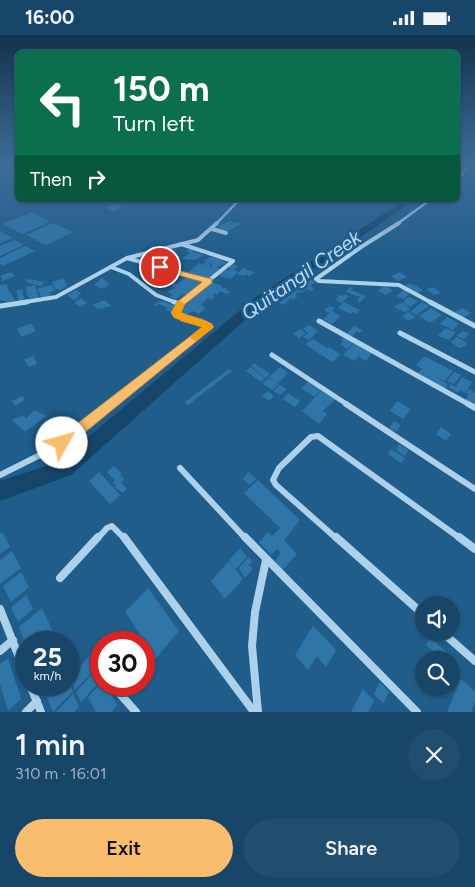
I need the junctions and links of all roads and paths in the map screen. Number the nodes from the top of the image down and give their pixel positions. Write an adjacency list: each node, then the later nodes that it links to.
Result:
1 (237, 202): 3 (street)
2 (428, 202): 12 (street)
3 (212, 229): 4 (street); 5 (street)
4 (226, 233)
5 (180, 244): 6 (street); 8 (street)
6 (127, 258): 7 (street); 8 (street)
7 (111, 267): 9 (street); 10 (street)
8 (208, 281): 9 (street)
9 (180, 304): 18 (street)
10 (0, 306)
11 (319, 321): 16 (street)
12 (475, 326)
13 (400, 333): 15 (street)
14 (272, 355): 19 (street)
15 (475, 372)
16 (475, 408)
17 (180, 468): 21 (street)
18 (0, 475)
19 (475, 489)
20 (475, 549): 23 (street)
21 (266, 560): 36 (street); 37 (street)
22 (60, 578): 36 (street)
23 (415, 607)
24 (0, 609): 25 (street)
25 (13, 640): 27 (street); 28 (street)
26 (452, 641): 29 (street)
27 (15, 645)
28 (0, 651)
29 (475, 661)
30 (35, 696): 32 (street)
31 (122, 696): 35 (street)
32 (37, 701): 33 (street); 34 (street)
33 (26, 712)
34 (42, 712)
35 (136, 712)
36 (256, 712)
37 (418, 712)

